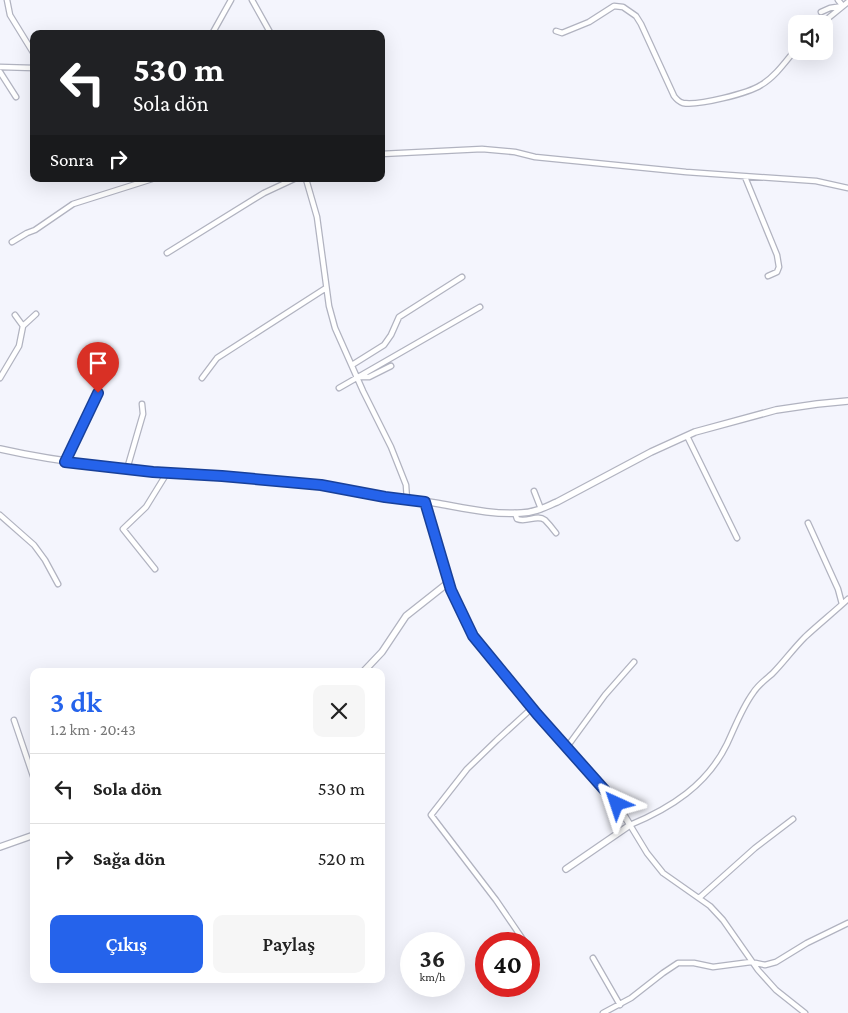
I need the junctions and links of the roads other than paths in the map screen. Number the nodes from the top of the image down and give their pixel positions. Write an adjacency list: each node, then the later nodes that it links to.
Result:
1 (7, 0): 12 (street)
2 (232, 0): 9 (street)
3 (252, 0): 10 (street)
4 (838, 0): 6 (street)
5 (848, 2): 6 (street)
6 (843, 6): 7 (street); 8 (street)
7 (821, 12)
8 (832, 15)
9 (214, 30)
10 (269, 30)
11 (556, 31): 13 (street)
12 (30, 48)
13 (788, 58)
14 (0, 67): 15 (street)
15 (30, 68)
16 (0, 72): 17 (street)
17 (16, 97)
18 (385, 154): 19 (street)
19 (745, 177): 23 (street); 26 (street)
20 (143, 182): 24 (street)
21 (288, 182): 25 (street)
22 (307, 182): 28 (street)
23 (848, 188)
24 (12, 242)
25 (167, 253)
26 (768, 276)
27 (462, 277): 33 (street)
28 (326, 288): 33 (street); 36 (street)
29 (480, 307): 37 (street)
30 (36, 314): 32 (street)
31 (15, 315): 32 (street)
32 (23, 326): 35 (street)
33 (352, 365): 37 (street)
34 (391, 366): 37 (street)
35 (0, 378)
36 (202, 378)
37 (358, 378): 38 (street); 48 (street)
38 (339, 388)
39 (98, 393): 44 (street)
40 (848, 401): 42 (street)
41 (142, 404): 45 (street)
42 (687, 436): 50 (street); 55 (street)
43 (0, 449): 44 (street)
44 (65, 462): 45 (street)
45 (127, 469): 46 (street)
46 (167, 473): 48 (street); 56 (street)
47 (534, 491): 50 (street)
48 (408, 500): 49 (street)
49 (425, 502): 51 (street); 57 (street)
50 (541, 509): 51 (street)
51 (515, 513): 54 (street)
52 (0, 515): 58 (street)
53 (808, 523): 60 (street)
54 (556, 533)
55 (737, 538)
56 (154, 569)
57 (449, 582): 62 (street); 63 (street)
58 (58, 584)
59 (848, 600): 60 (street)
60 (842, 604): 68 (street)
61 (634, 662): 65 (street)
62 (367, 668)
63 (532, 708): 65 (street); 74 (street)
64 (14, 720): 66 (street)
65 (567, 748): 68 (street)
66 (30, 767)
67 (793, 819): 72 (street)
68 (630, 825): 71 (street); 72 (street)
69 (30, 836): 70 (street)
70 (0, 847)
71 (566, 869)
72 (699, 898): 76 (street)
73 (848, 923): 76 (street)
74 (518, 932)
75 (593, 958): 77 (street)
76 (751, 962): 77 (street); 79 (street)
77 (620, 1005): 78 (street)
78 (603, 1013)
79 (805, 1013)

